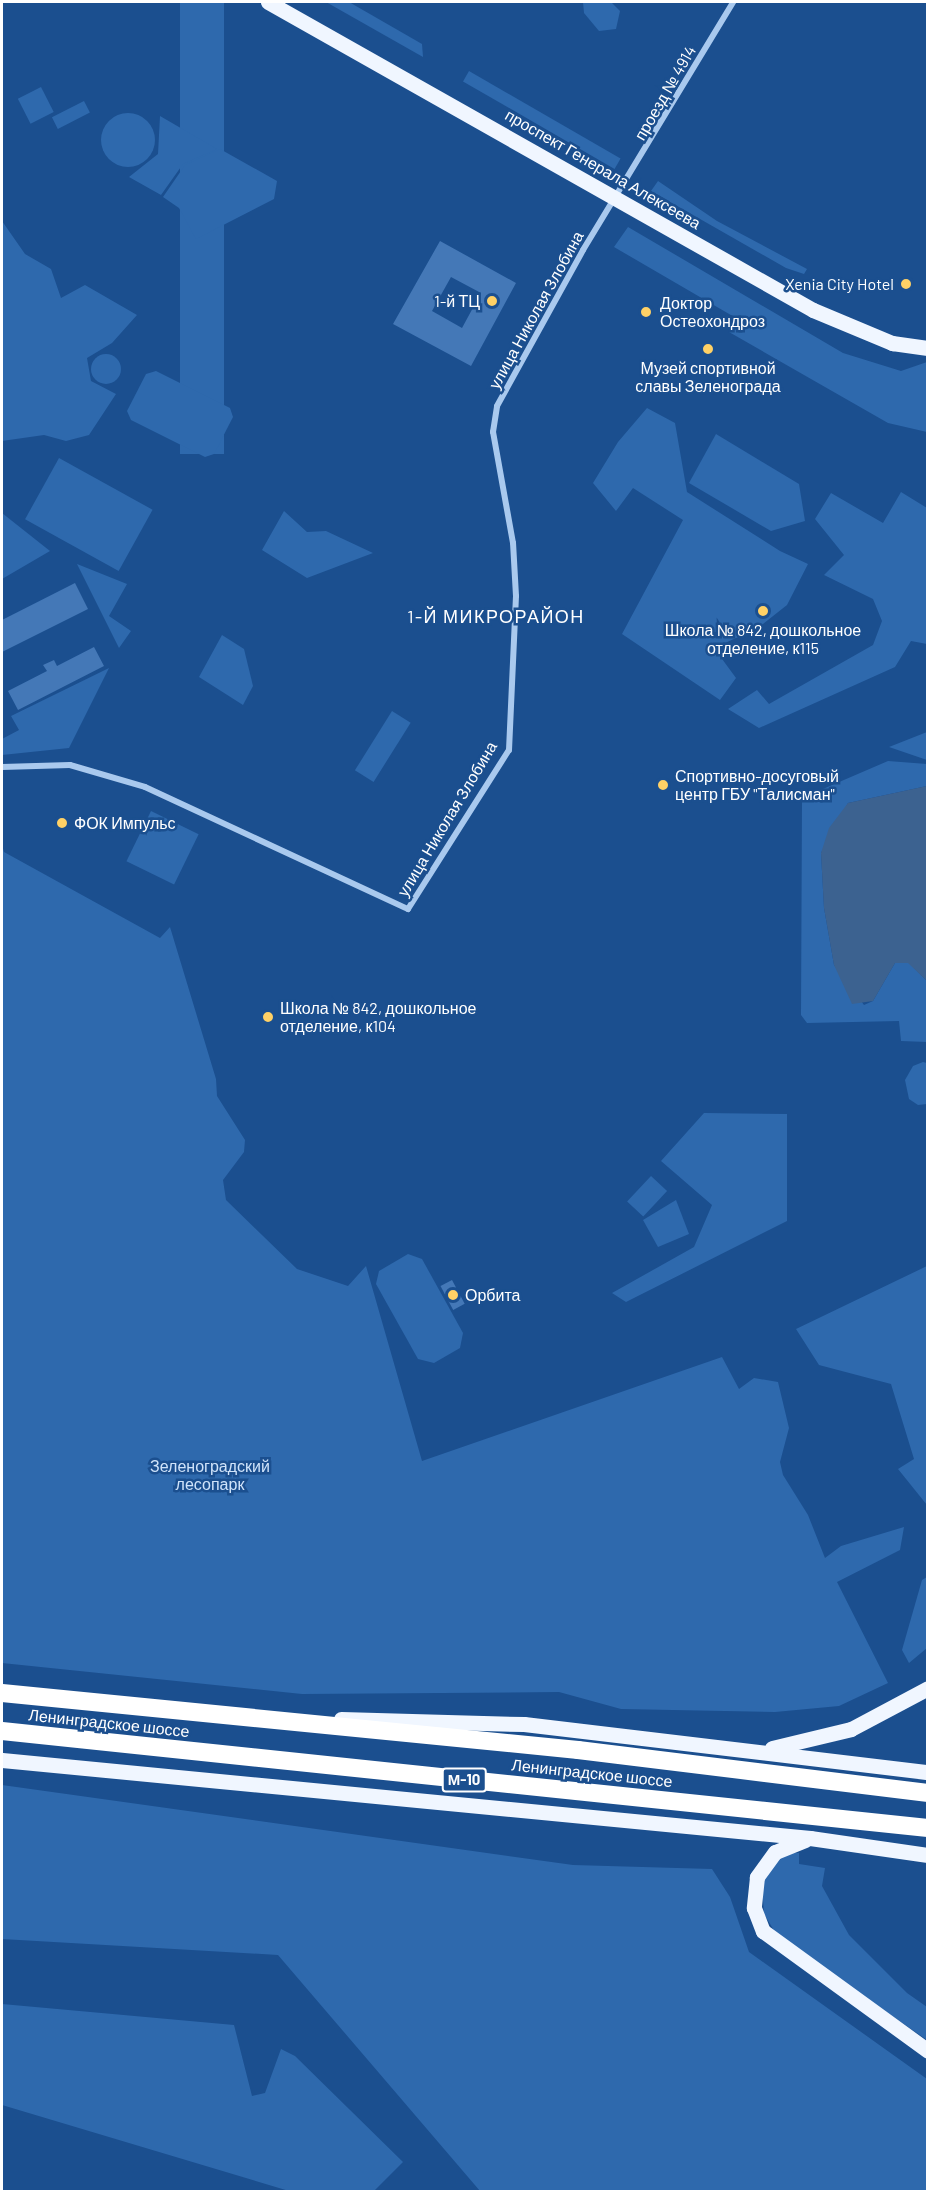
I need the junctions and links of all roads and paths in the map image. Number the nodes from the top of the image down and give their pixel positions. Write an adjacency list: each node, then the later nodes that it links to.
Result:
1 (268, 2): 3 (main road, проспект Генерала Алексеева)
2 (733, 2): 3 (street, проезд № 4914)
3 (618, 198): 4 (main road, проспект Генерала Алексеева); 5 (street, улица Николая Злобина)
4 (927, 348)
5 (2, 767)
6 (927, 1688): 10 (main road)
7 (2, 1693): 8 (highway, Ленинградское шоссе)
8 (263, 1718): 10 (main road, Ленинградское шоссе); 13 (highway, Ленинградское шоссе)
9 (2, 1731): 14 (highway, Ленинградское шоссе / М-10)
10 (751, 1750): 12 (main road, Ленинградское шоссе)
11 (2, 1760): 15 (main road)
12 (927, 1772)
13 (927, 1793)
14 (927, 1828)
15 (810, 1838): 16 (main road); 17 (main road)
16 (927, 1855)
17 (927, 2052)

